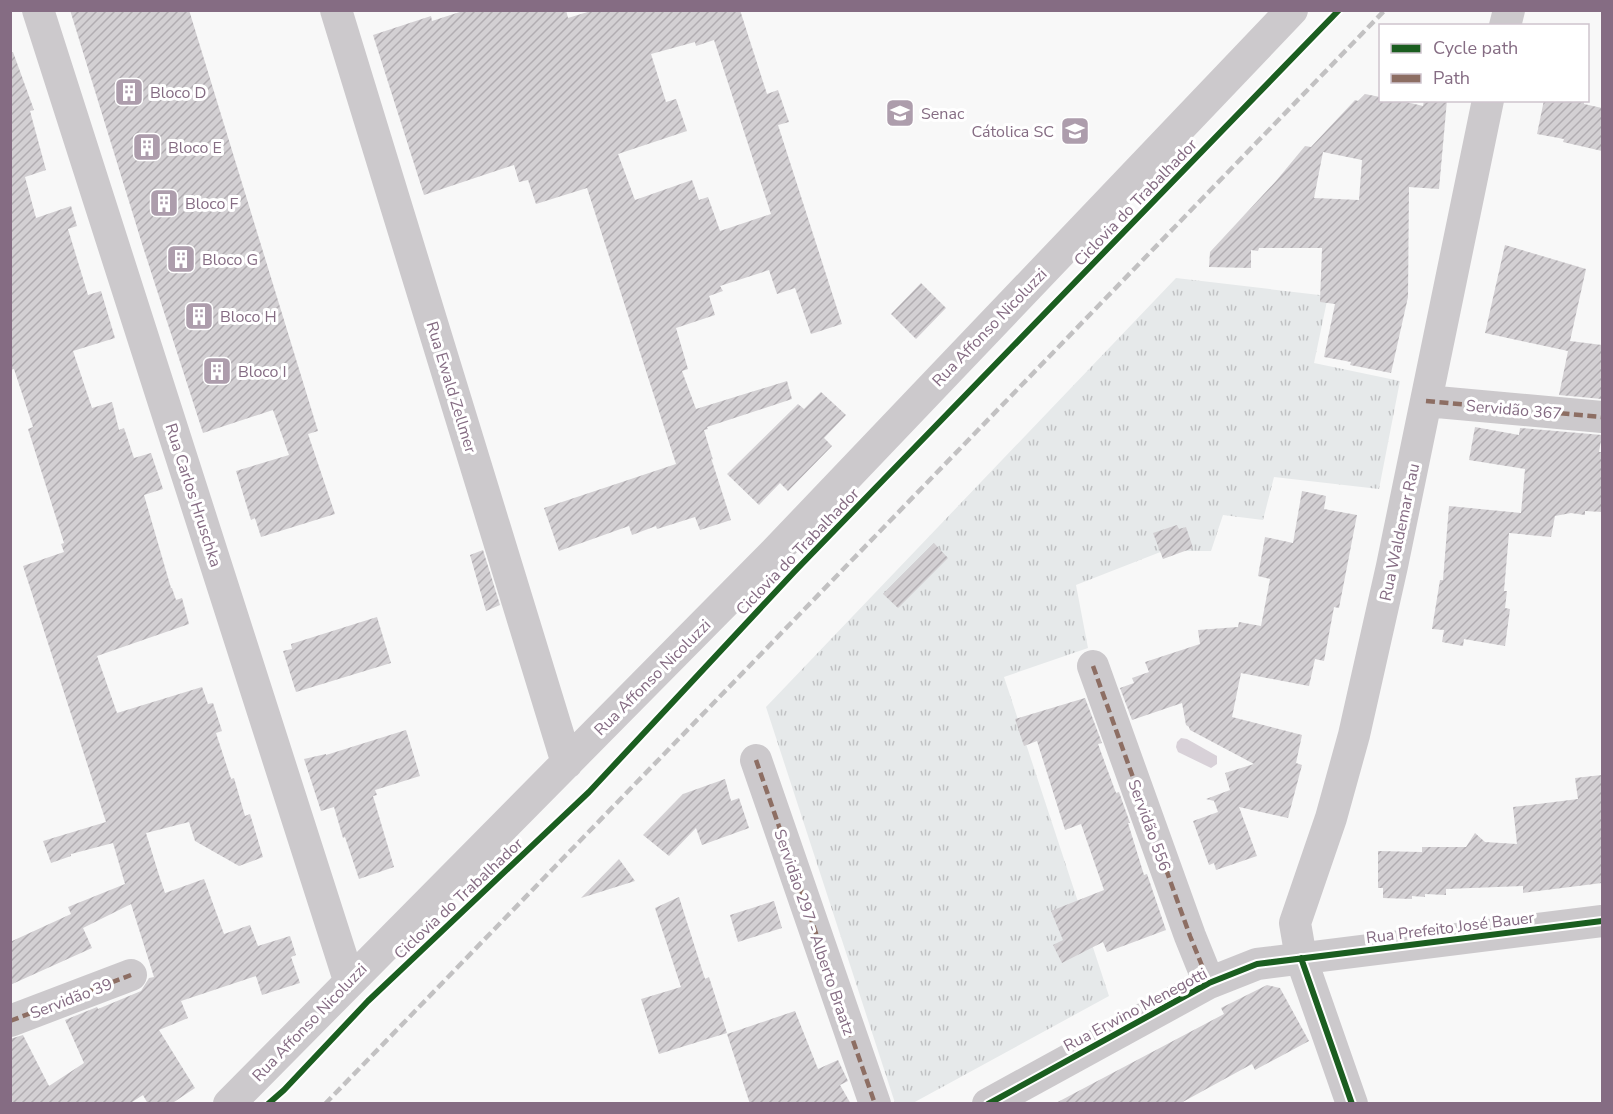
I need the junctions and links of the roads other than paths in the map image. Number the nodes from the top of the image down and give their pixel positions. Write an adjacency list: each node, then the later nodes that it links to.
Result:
1 (38, 10): 13 (street, Rua Carlos Hruschka)
2 (336, 10): 9 (street, Rua Ewald Zellmer)
3 (1292, 10): 9 (street, Rua Affonso Nicoluzzi)
4 (1488, 102): 5 (street, Rua Waldemar Rau)
5 (1426, 400): 6 (street, Servidão 367); 11 (street, Rua Waldemar Rau)
6 (1602, 417)
7 (1093, 666): 14 (street, Servidão 556)
8 (756, 760): 17 (street, Servidão 297 - Alberto Braatz)
9 (567, 763): 13 (street, Rua Affonso Nicoluzzi)
10 (1602, 921): 11 (street, Rua Prefeito José Bauer)
11 (1301, 958): 14 (street, Rua Erwino Menegotti); 19 (street, Rua Waldemar Rau)
12 (131, 975): 15 (street, Servidão 39)
13 (349, 980): 16 (street, Rua Affonso Nicoluzzi)
14 (1209, 983): 18 (street, Rua Erwino Menegotti)
15 (10, 1021)
16 (229, 1104)
17 (875, 1104)
18 (988, 1104)
19 (1352, 1104)

